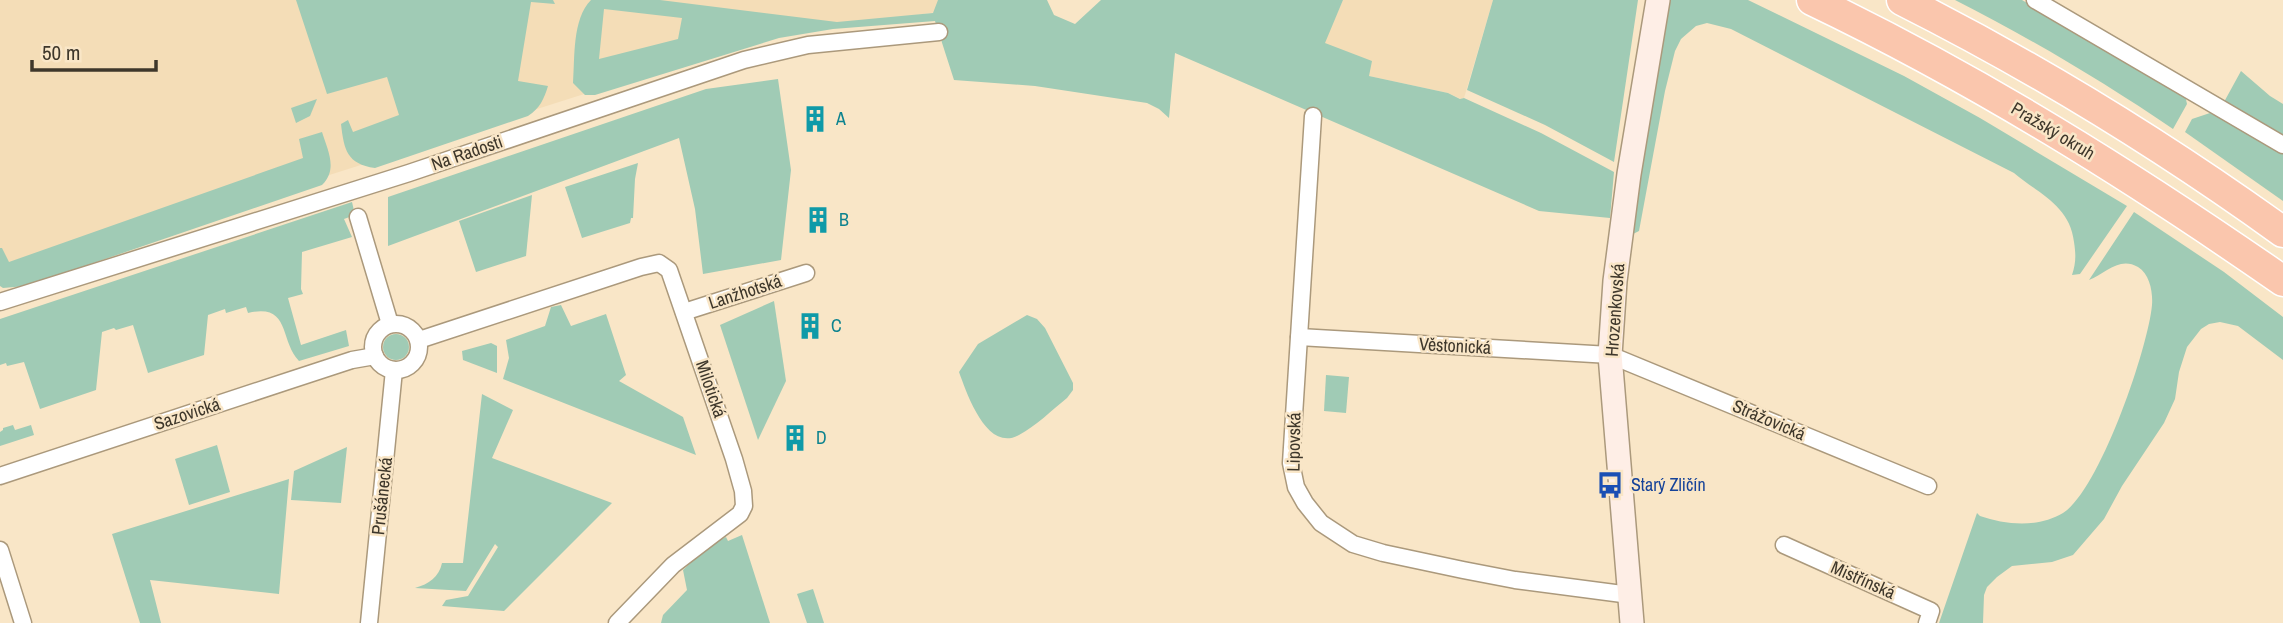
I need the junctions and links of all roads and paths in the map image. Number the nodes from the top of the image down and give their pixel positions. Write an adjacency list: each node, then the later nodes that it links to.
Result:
1 (1658, 0): 17 (street, Hrozenkovská)
2 (1812, 0): 11 (highway, Pražský okruh)
3 (1902, 0): 9 (highway)
4 (2035, 0): 7 (street)
5 (939, 32): 12 (street, Na Radosti)
6 (1313, 116): 15 (street, Lipovská)
7 (2283, 145)
8 (358, 217): 14 (street)
9 (2283, 232)
10 (806, 273): 13 (street, Lanžhotská)
11 (2283, 281)
12 (0, 302)
13 (684, 312): 16 (street, Milotická); 27 (street, Milotická)
14 (390, 324): 16 (street); 18 (street)
15 (1299, 337): 17 (street, Věstonická); 24 (street, Lipovská)
16 (419, 340): 19 (street)
17 (1610, 355): 21 (street, Strážovická); 24 (street, Hrozenkovská)
18 (375, 356): 19 (street); 20 (street, Sazovická)
19 (394, 370): 26 (street, Prušánecká)
20 (0, 476)
21 (1928, 486)
22 (1784, 545): 29 (street, Mistřínská)
23 (0, 550): 25 (street)
24 (1630, 595): 28 (street, Hrozenkovská)
25 (23, 623)
26 (369, 623)
27 (617, 623)
28 (1632, 623)
29 (1927, 623)

